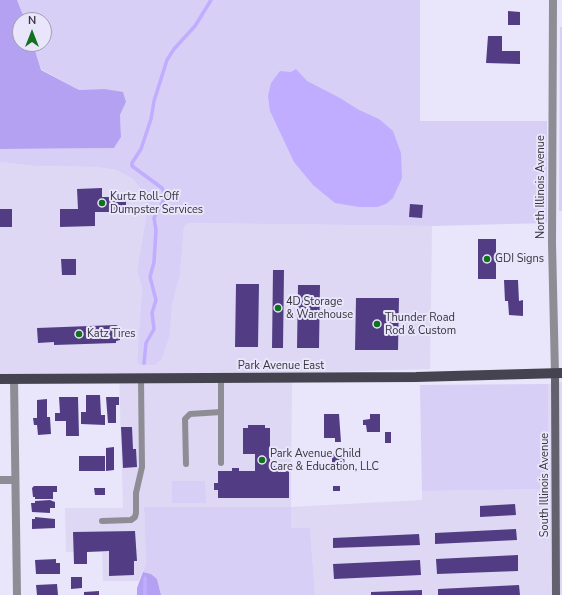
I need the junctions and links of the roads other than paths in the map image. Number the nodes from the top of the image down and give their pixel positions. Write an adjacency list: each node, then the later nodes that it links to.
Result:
1 (554, 0): 2 (street, North Illinois Avenue)
2 (558, 374): 4 (main road, Park Avenue East); 10 (main road, South Illinois Avenue)
3 (141, 378): 4 (main road, Park Avenue East); 5 (main road, Park Avenue East); 14 (lane)
4 (220, 378): 7 (lane)
5 (14, 379): 6 (main road, Park Avenue East); 12 (street)
6 (0, 380)
7 (221, 412): 8 (lane); 9 (lane)
8 (186, 464)
9 (221, 464)
10 (559, 474): 13 (main road, South Illinois Avenue)
11 (0, 480): 12 (street)
12 (16, 480): 16 (street)
13 (559, 506): 15 (main road, South Illinois Avenue)
14 (102, 521)
15 (559, 573): 17 (main road, South Illinois Avenue)
16 (17, 595)
17 (556, 595)

